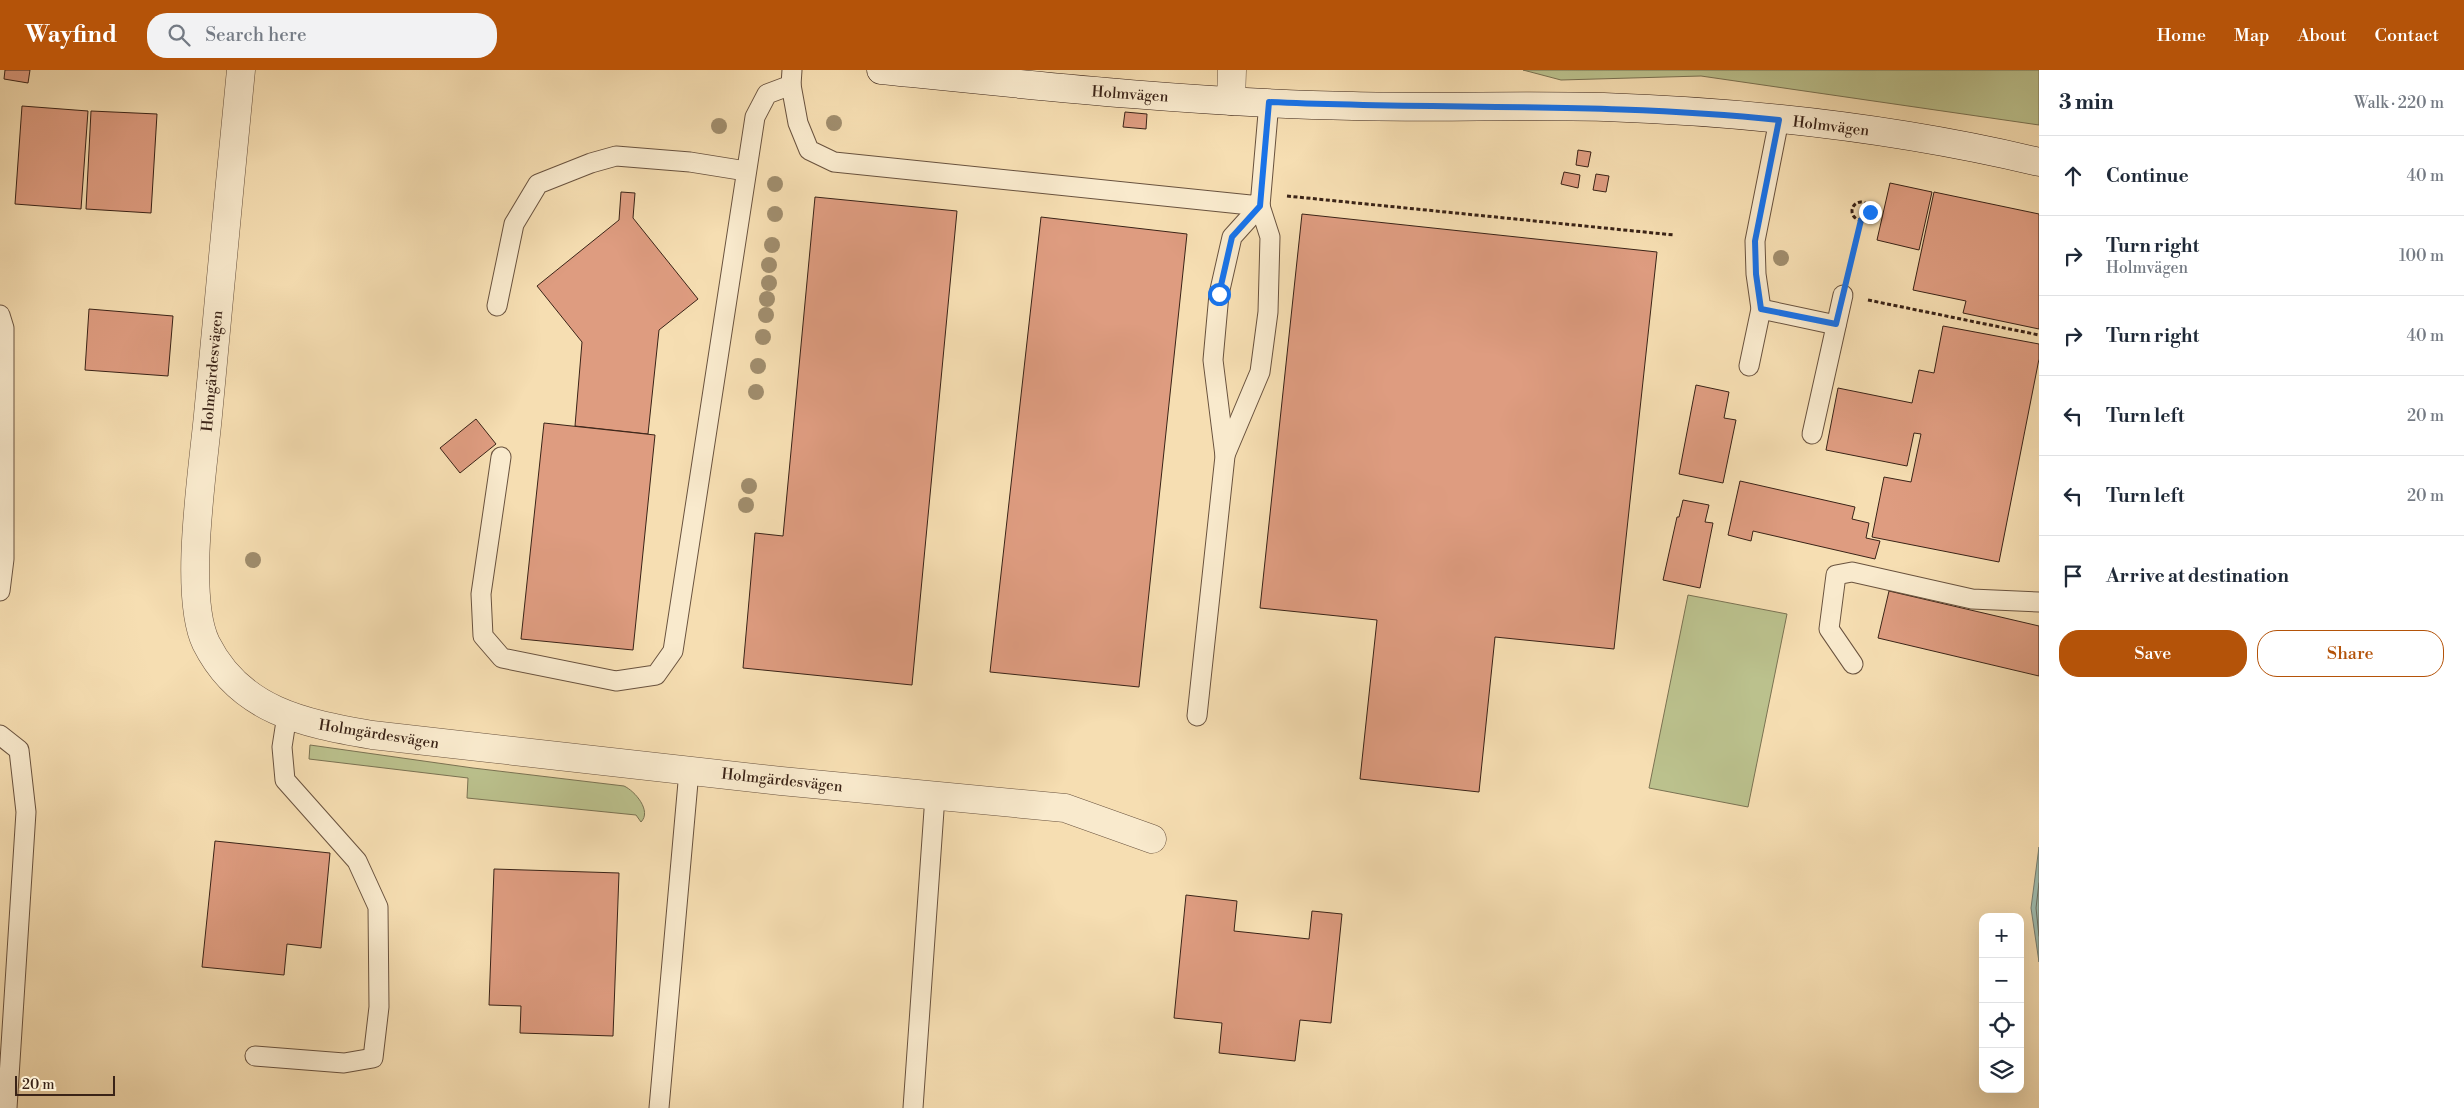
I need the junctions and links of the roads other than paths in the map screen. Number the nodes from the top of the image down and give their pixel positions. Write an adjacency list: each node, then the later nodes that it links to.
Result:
1 (241, 70): 23 (street, Holmgärdesvägen)
2 (881, 70): 5 (street, Holmvägen)
3 (1232, 70): 5 (street)
4 (792, 78): 9 (lane); 10 (lane)
5 (1231, 101): 6 (street, Holmvägen)
6 (1269, 102): 7 (street, Holmvägen); 10 (lane)
7 (1779, 120): 8 (street, Holmvägen); 13 (lane)
8 (2039, 162)
9 (746, 171): 12 (lane); 19 (lane)
10 (1261, 200): 18 (lane); 18 (lane)
11 (1843, 295): 15 (lane)
12 (497, 306)
13 (1761, 309): 15 (lane); 16 (lane)
14 (0, 315): 20 (lane)
15 (1836, 324): 17 (lane)
16 (1749, 366)
17 (1812, 434)
18 (1225, 456): 24 (lane)
19 (501, 457)
20 (0, 591)
21 (2039, 602): 22 (lane)
22 (1853, 664)
23 (287, 715): 26 (street, Holmgärdesvägen); 29 (lane)
24 (1198, 716)
25 (0, 735): 30 (lane)
26 (689, 771): 27 (street, Holmgärdesvägen); 31 (lane)
27 (935, 796): 28 (street, Holmgärdesvägen); 32 (lane)
28 (1152, 839)
29 (255, 1056)
30 (7, 1108)
31 (659, 1108)
32 (913, 1108)

